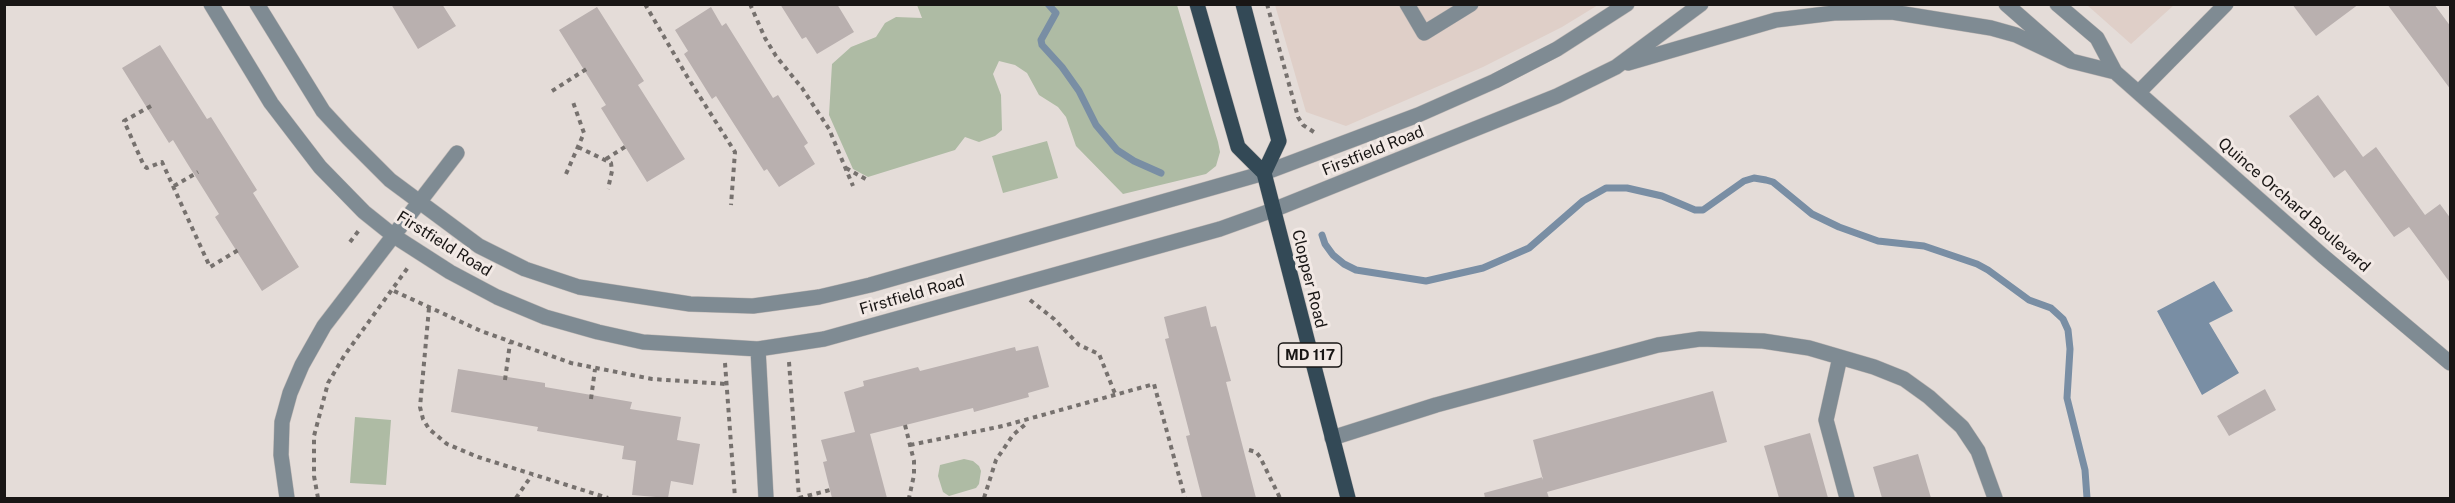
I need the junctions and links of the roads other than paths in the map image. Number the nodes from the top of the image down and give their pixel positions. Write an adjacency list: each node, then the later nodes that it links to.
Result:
1 (211, 4): 20 (street, Firstfield Road)
2 (257, 4): 18 (street, Firstfield Road)
3 (1197, 4): 17 (main road)
4 (1243, 4): 17 (main road)
5 (1407, 4): 6 (street)
6 (1470, 4)
7 (1627, 4): 17 (street, Firstfield Road)
8 (1701, 4): 13 (street, Firstfield Road)
9 (2006, 4): 12 (street, Quince Orchard Boulevard)
10 (2057, 4): 14 (street, Quince Orchard Boulevard)
11 (2226, 4): 15 (street)
12 (2071, 61): 13 (street); 14 (street, Quince Orchard Boulevard)
13 (1616, 67): 19 (street, Firstfield Road)
14 (2115, 72): 15 (street, Quince Orchard Boulevard)
15 (2139, 92): 23 (street, Quince Orchard Boulevard)
16 (457, 153): 18 (street)
17 (1264, 173): 18 (street, Firstfield Road); 19 (main road, Clopper Road / MD 117)
18 (419, 203): 20 (street)
19 (1273, 210): 21 (street, Firstfield Road); 24 (main road, Clopper Road / MD 117)
20 (389, 241): 21 (street, Firstfield Road); 25 (street)
21 (758, 349): 26 (street)
22 (1840, 357): 24 (street); 28 (street); 29 (street)
23 (2451, 363)
24 (1332, 438): 27 (main road, Clopper Road / MD 117)
25 (287, 498)
26 (766, 498)
27 (1348, 498)
28 (1847, 498)
29 (1995, 498)

